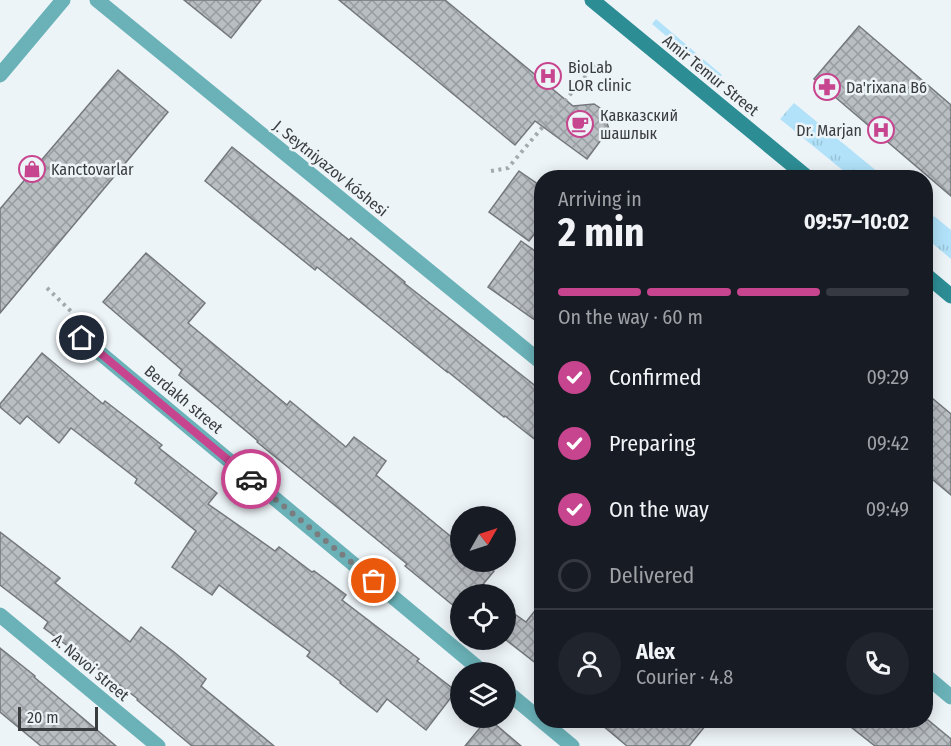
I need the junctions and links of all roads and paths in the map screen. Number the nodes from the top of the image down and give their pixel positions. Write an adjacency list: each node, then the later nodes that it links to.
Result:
1 (63, 0): 5 (street)
2 (97, 0): 12 (street, J. Seytniyazov kóshesi)
3 (592, 0): 6 (main road, Amir Temur Street)
4 (595, 64): 7 (path)
5 (0, 75)
6 (798, 170)
7 (491, 171)
8 (933, 280): 10 (main road)
9 (47, 288): 11 (path)
10 (951, 296)
11 (82, 338): 14 (street, Berdakh street)
12 (534, 356)
13 (0, 615): 20 (street, A. Navoi street)
14 (471, 662)
15 (933, 682): 16 (street)
16 (951, 697)
17 (516, 699): 18 (street)
18 (534, 714)
19 (550, 728): 21 (street)
20 (158, 746)
21 (572, 746)

